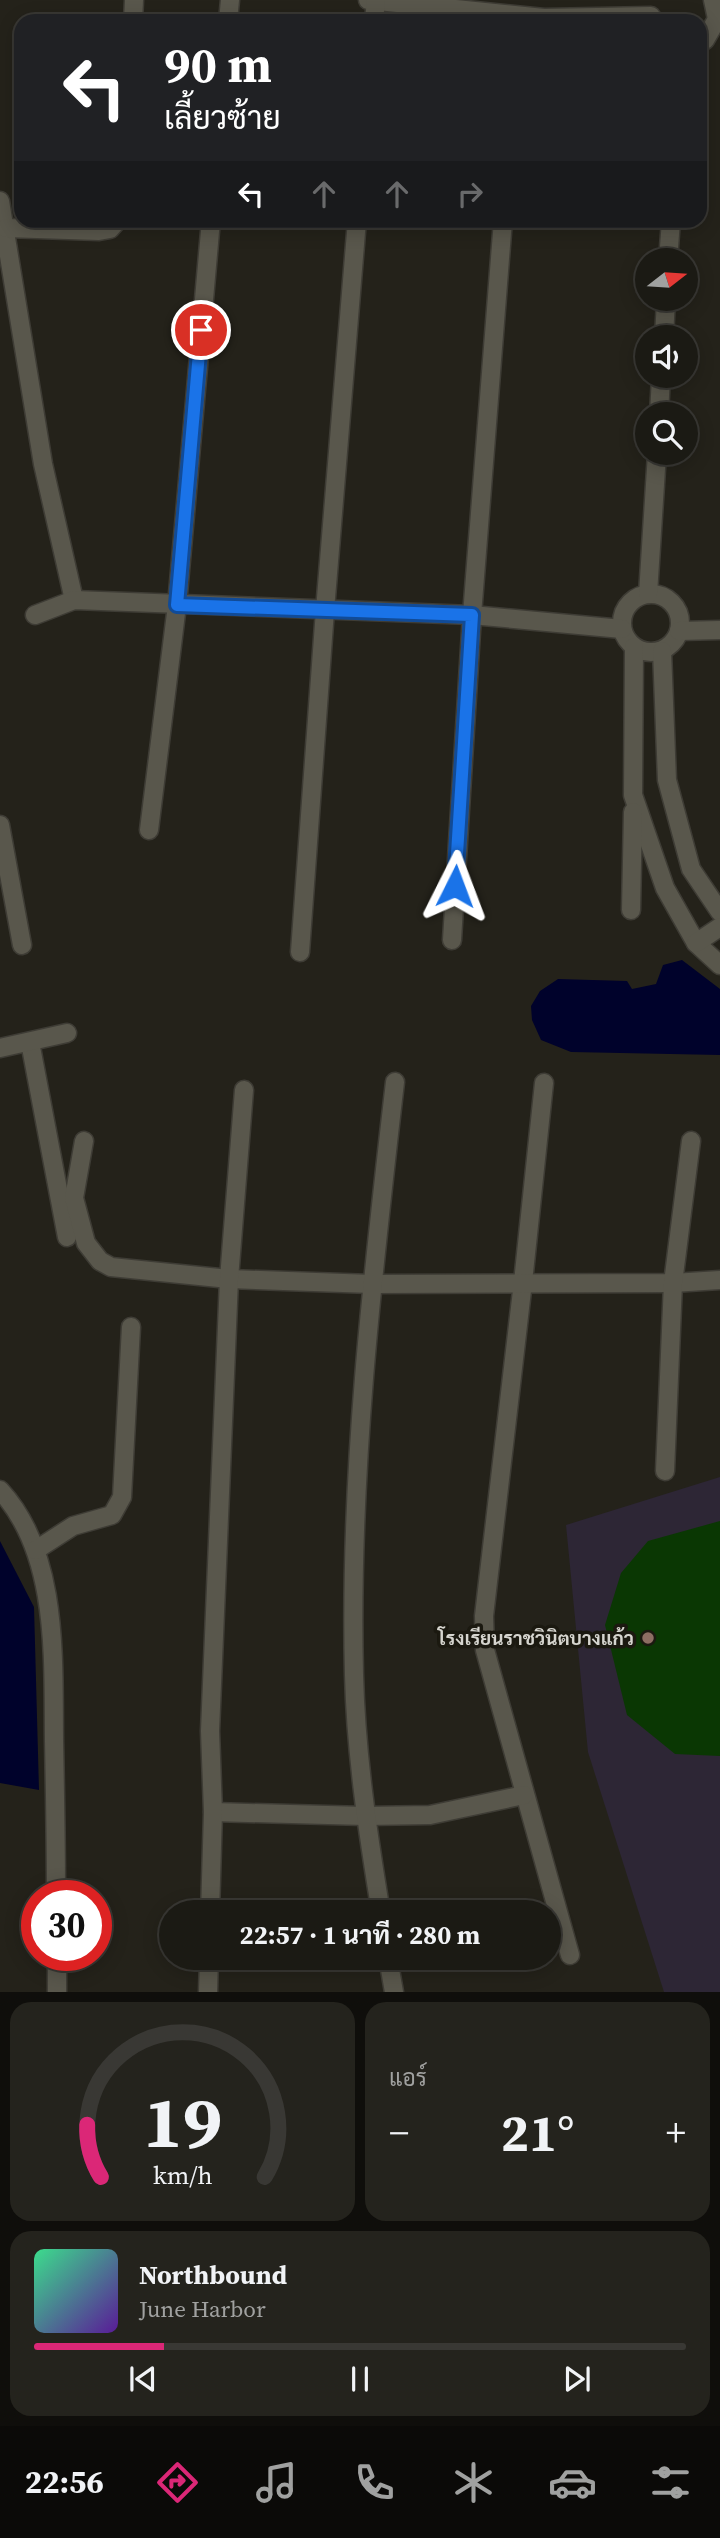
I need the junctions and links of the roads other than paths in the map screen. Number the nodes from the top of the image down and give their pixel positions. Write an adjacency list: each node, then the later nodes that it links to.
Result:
1 (373, 0): 3 (street)
2 (716, 6): 6 (street)
3 (519, 12)
4 (654, 12): 5 (street)
5 (617, 14)
6 (707, 36)
7 (0, 201): 8 (street)
8 (6, 228): 9 (street); 17 (street)
9 (111, 228)
10 (210, 228): 18 (street)
11 (356, 228): 19 (street)
12 (502, 228): 21 (street)
13 (670, 228): 14 (street)
14 (669, 248)
15 (656, 465): 16 (street)
16 (648, 594): 22 (street); 24 (street)
17 (74, 600): 18 (street); 20 (street)
18 (177, 605): 19 (street); 29 (street)
19 (325, 610): 21 (street); 38 (street)
20 (35, 615)
21 (472, 615): 22 (street); 35 (street)
22 (622, 629): 25 (street)
23 (720, 630): 24 (street)
24 (680, 631): 26 (street)
25 (634, 647): 26 (street); 27 (street)
26 (662, 651): 30 (street)
27 (633, 795): 31 (street); 32 (street)
28 (0, 825): 37 (street)
29 (149, 830)
30 (691, 869): 31 (street); 33 (street)
31 (665, 888): 36 (street)
32 (631, 910)
33 (720, 912)
34 (720, 927): 36 (street)
35 (452, 940)
36 (696, 943): 39 (street)
37 (22, 945)
38 (300, 952)
39 (720, 965)
40 (67, 1033): 41 (street)
41 (30, 1042): 42 (street); 48 (street)
42 (0, 1048)
43 (395, 1082): 53 (street)
44 (544, 1083): 51 (street)
45 (244, 1090): 49 (street)
46 (84, 1141): 49 (street)
47 (691, 1141): 52 (street)
48 (67, 1237)
49 (229, 1279): 53 (street); 59 (street)
50 (720, 1280): 52 (street)
51 (523, 1282): 52 (street); 53 (street); 58 (street)
52 (673, 1283): 55 (street)
53 (372, 1284): 60 (street)
54 (131, 1327): 57 (street)
55 (665, 1471)
56 (0, 1490): 57 (street)
57 (36, 1550): 61 (street)
58 (524, 1795): 60 (street); 64 (street)
59 (213, 1812): 60 (street); 62 (street)
60 (365, 1816): 63 (street)
61 (56, 1880)
62 (210, 1900)
63 (379, 1900)
64 (570, 1955)
65 (209, 1970): 69 (street)
66 (390, 1970): 70 (street)
67 (57, 1971): 68 (street)
68 (57, 1992)
69 (208, 1992)
70 (394, 1992)

